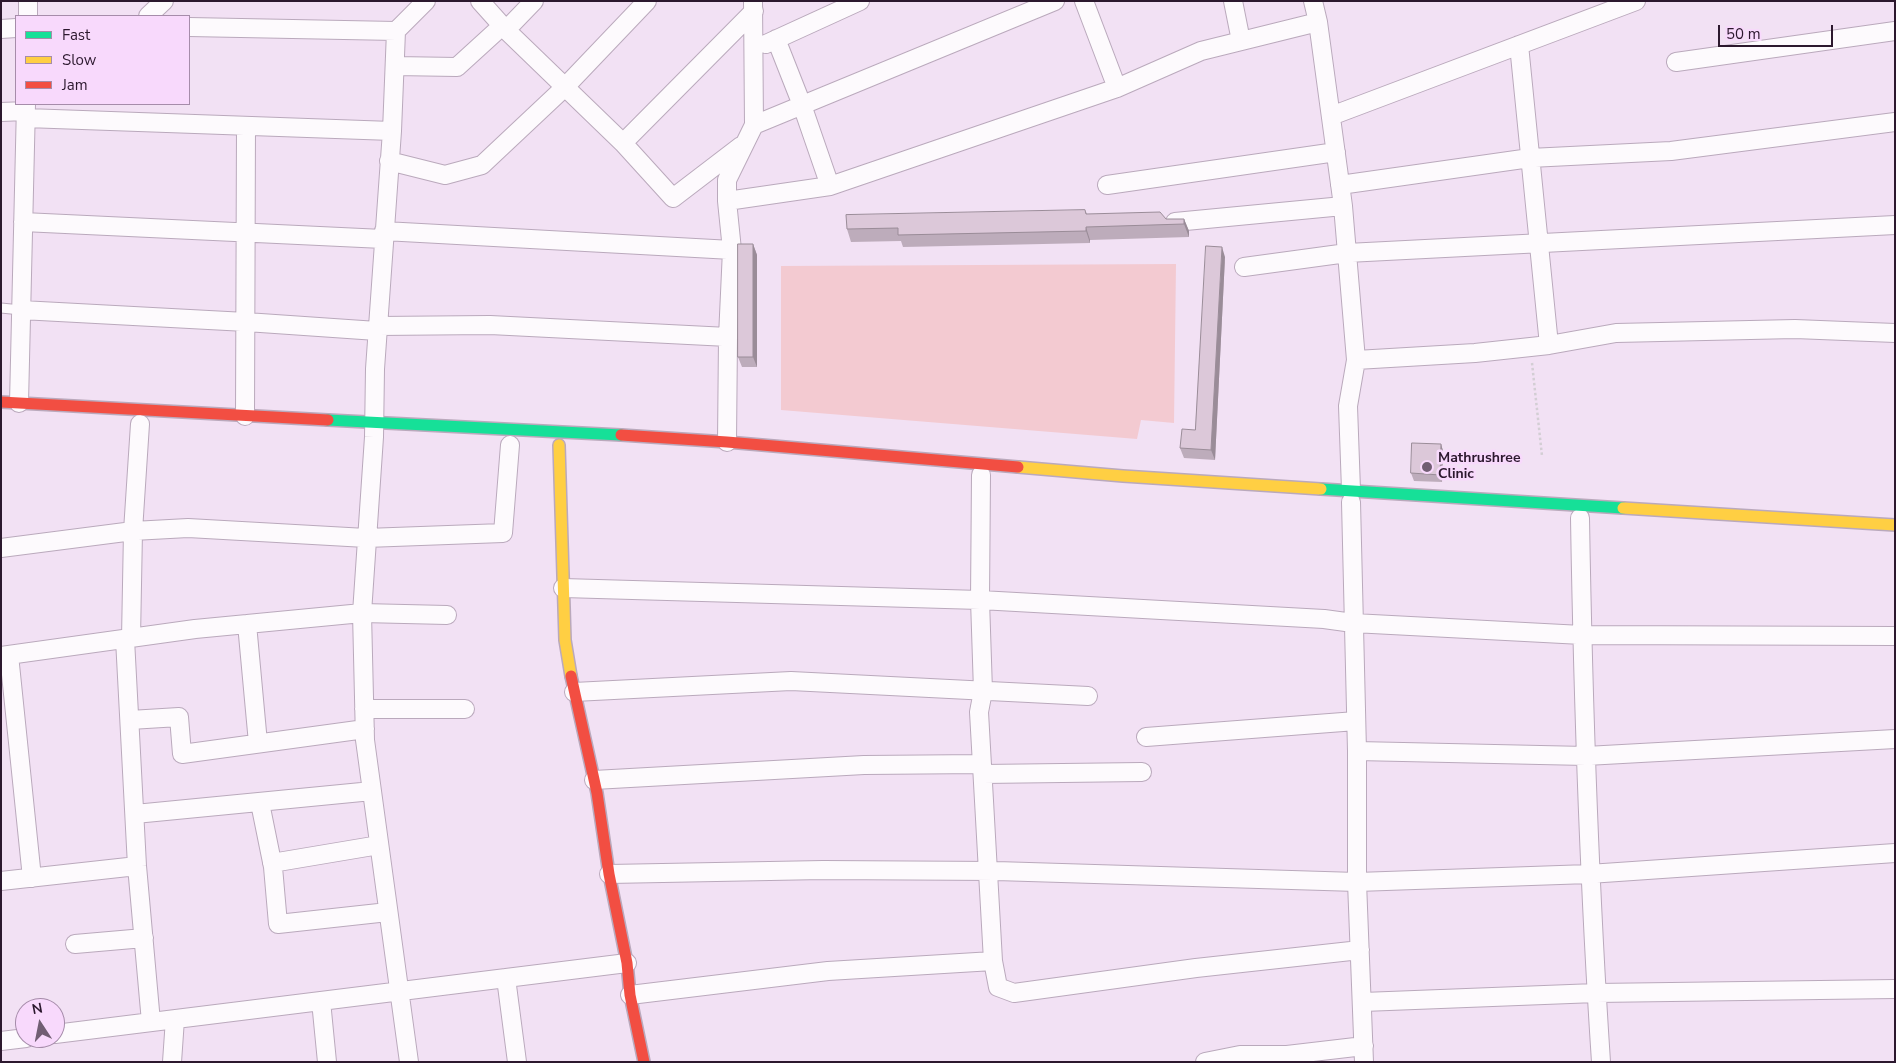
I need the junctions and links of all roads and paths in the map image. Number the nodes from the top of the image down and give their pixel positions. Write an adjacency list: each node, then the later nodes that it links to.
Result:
1 (28, 1): 14 (street)
2 (164, 1): 15 (street)
3 (426, 1): 21 (street)
4 (480, 1): 19 (street)
5 (534, 1): 19 (street)
6 (647, 1): 29 (street)
7 (860, 1): 23 (street)
8 (1055, 1): 31 (street)
9 (1084, 1): 30 (street)
10 (1233, 1): 24 (street)
11 (1313, 1): 16 (street)
12 (1636, 1): 25 (street)
13 (754, 6): 26 (street); 40 (street)
14 (28, 15)
15 (149, 15)
16 (1318, 22): 24 (street); 34 (street)
17 (190, 26): 21 (street)
18 (15, 28): 20 (street)
19 (504, 28): 28 (street); 29 (street)
20 (1, 29)
21 (396, 31): 28 (street)
22 (1895, 32): 27 (street)
23 (776, 39): 26 (street); 31 (street)
24 (1241, 41): 30 (street)
25 (1519, 45): 34 (street); 42 (street)
26 (754, 49): 37 (street)
27 (1676, 62)
28 (395, 66): 38 (street)
29 (565, 87): 40 (street); 43 (street)
30 (1117, 88): 46 (street)
31 (802, 106): 37 (street); 46 (street)
32 (26, 111): 33 (street); 36 (street); 49 (street)
33 (1, 112)
34 (1331, 116): 41 (street)
35 (1895, 122): 42 (street)
36 (246, 126): 38 (street); 52 (street)
37 (754, 126): 39 (street)
38 (392, 131): 43 (street)
39 (745, 142): 40 (street); 47 (street)
40 (623, 143)
41 (1336, 152): 44 (street); 45 (street)
42 (1530, 158): 45 (street); 54 (street)
43 (389, 162): 53 (street)
44 (1107, 185)
45 (1340, 185): 48 (street)
46 (830, 186): 47 (street)
47 (727, 201): 55 (street)
48 (1343, 206): 50 (street); 56 (street)
49 (23, 222): 52 (street); 59 (street)
50 (1175, 222)
51 (1895, 224): 54 (street)
52 (246, 232): 53 (street); 60 (street)
53 (384, 235): 55 (street); 61 (street)
54 (1539, 244): 56 (street); 64 (street)
55 (732, 250): 63 (street)
56 (1347, 254): 57 (street); 66 (street)
57 (1244, 267)
58 (1, 308): 59 (lane)
59 (21, 310): 60 (street); 68 (street)
60 (246, 322): 61 (street); 69 (street)
61 (377, 329): 63 (street); 71 (street)
62 (1895, 333): 64 (street)
63 (728, 337): 72 (street)
64 (1549, 345): 65 (street)
65 (1531, 347): 66 (street); 75 (path)
66 (1356, 360): 78 (street)
67 (1, 402): 68 (main road)
68 (19, 403): 69 (main road)
69 (245, 416): 71 (main road)
70 (140, 424): 82 (street)
71 (374, 433): 72 (main road); 83 (street)
72 (727, 442): 78 (main road)
73 (510, 445): 83 (street)
74 (559, 445): 85 (main road)
75 (1542, 456)
76 (932, 471): 77 (main road)
77 (981, 475): 78 (main road); 86 (street)
78 (1351, 496): 79 (main road); 81 (main road); 89 (street)
79 (1398, 506)
80 (1581, 518): 91 (street)
81 (1895, 525)
82 (133, 531): 83 (street); 84 (street); 93 (street)
83 (366, 538): 87 (street)
84 (1, 548)
85 (563, 588): 86 (street); 96 (main road)
86 (980, 600): 89 (street); 95 (street)
87 (362, 614): 88 (street); 90 (street); 98 (street)
88 (448, 615)
89 (1353, 623): 91 (street); 101 (street)
90 (247, 624): 93 (street); 105 (street)
91 (1582, 635): 92 (street); 107 (street)
92 (1895, 636)
93 (128, 638): 94 (street); 100 (street)
94 (5, 655): 121 (street)
95 (983, 691): 96 (street); 97 (street); 108 (street)
96 (574, 692): 110 (main road)
97 (1088, 696)
98 (364, 709): 99 (street); 102 (street)
99 (465, 709)
100 (130, 720): 105 (street); 113 (street)
101 (1356, 721): 103 (street); 106 (street)
102 (364, 729): 105 (street); 111 (street)
103 (1146, 737)
104 (1895, 739): 107 (street)
105 (258, 743)
106 (1357, 751): 107 (street); 123 (street)
107 (1586, 756): 120 (street)
108 (983, 769): 109 (street); 110 (street); 118 (street)
109 (1142, 772)
110 (594, 780): 119 (main road)
111 (372, 791): 112 (street); 114 (street)
112 (260, 803): 113 (street); 116 (street)
113 (135, 814): 117 (street)
114 (379, 845): 116 (street); 124 (street)
115 (1895, 853): 120 (street)
116 (272, 862): 124 (street)
117 (137, 866): 121 (street); 125 (street)
118 (988, 871): 119 (street); 123 (street); 128 (street)
119 (609, 874): 129 (main road)
120 (1589, 874): 123 (street); 133 (street)
121 (32, 878): 122 (street)
122 (1, 881)
123 (1356, 882): 127 (street)
124 (388, 912): 132 (street)
125 (144, 938): 126 (street); 138 (street)
126 (74, 944)
127 (1360, 950): 128 (street); 136 (street)
128 (993, 961): 134 (street)
129 (627, 963): 130 (street); 134 (main road)
130 (506, 978): 132 (street); 146 (street)
131 (1895, 989): 133 (street)
132 (399, 991): 135 (street); 145 (street)
133 (1596, 993): 136 (street); 149 (street)
134 (630, 995): 147 (main road)
135 (322, 1001): 137 (street); 144 (street)
136 (1363, 1002): 142 (street)
137 (175, 1019): 138 (street); 143 (street)
138 (151, 1022): 139 (street)
139 (65, 1033)
140 (15, 1039): 141 (street)
141 (1, 1041)
142 (1364, 1054): 148 (street)
143 (172, 1062)
144 (327, 1062)
145 (409, 1062)
146 (517, 1062)
147 (644, 1062)
148 (1205, 1062)
149 (1601, 1062)

